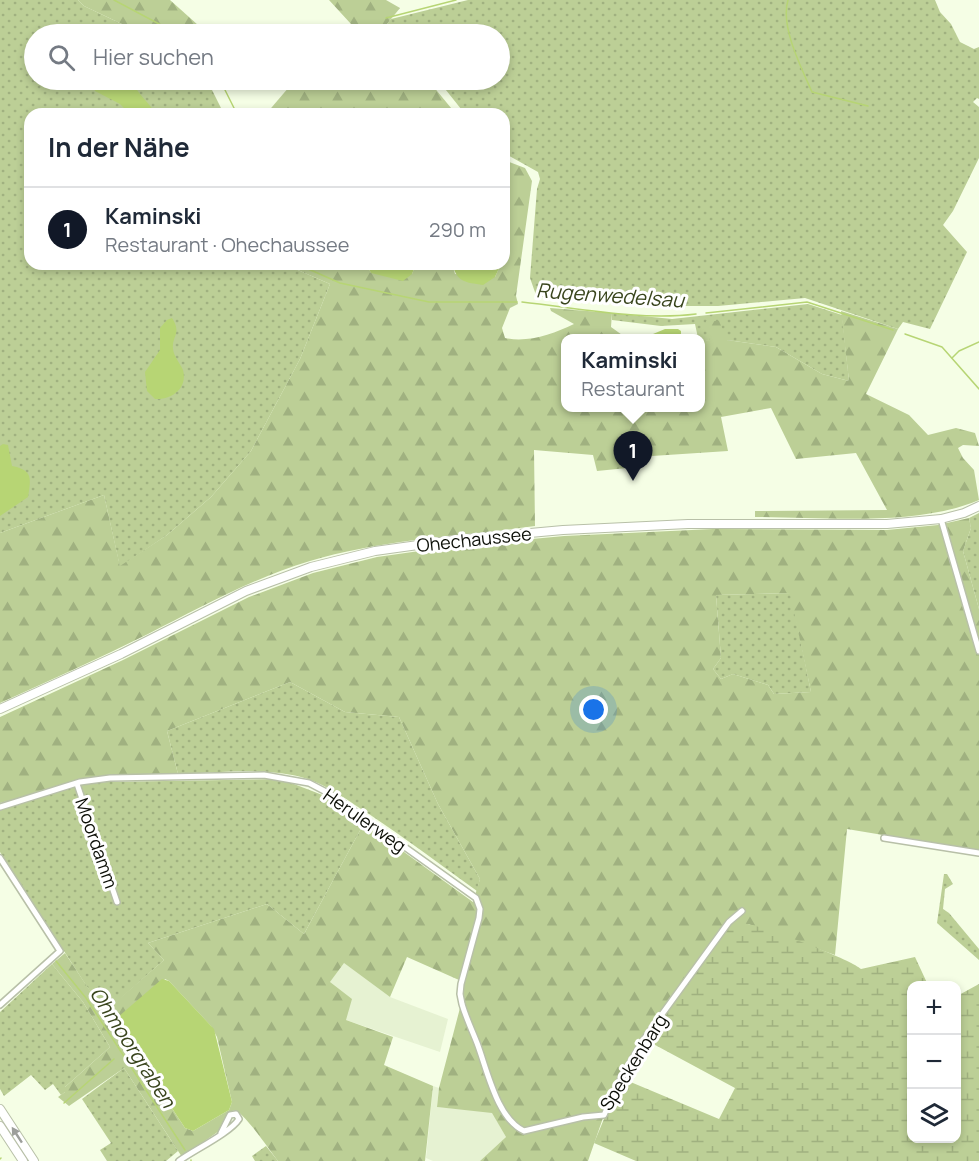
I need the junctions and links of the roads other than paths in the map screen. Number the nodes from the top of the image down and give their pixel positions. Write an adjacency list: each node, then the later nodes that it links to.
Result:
1 (979, 506): 2 (main road, Ohechaussee)
2 (941, 519): 3 (street); 4 (main road, Ohechaussee)
3 (979, 651)
4 (0, 709)
5 (76, 784): 6 (street, Herulerweg); 10 (street, Moordamm); 13 (street, Herulerweg)
6 (0, 807)
7 (884, 838): 8 (street)
8 (979, 853)
9 (0, 858): 12 (street)
10 (117, 902)
11 (742, 911): 13 (street, Speckenbarg)
12 (0, 1005)
13 (471, 1030)
14 (0, 1109): 18 (main road, one-way to 14)
15 (0, 1126): 17 (main road)
16 (221, 1133): 19 (street)
17 (23, 1161)
18 (34, 1161)
19 (179, 1161)

